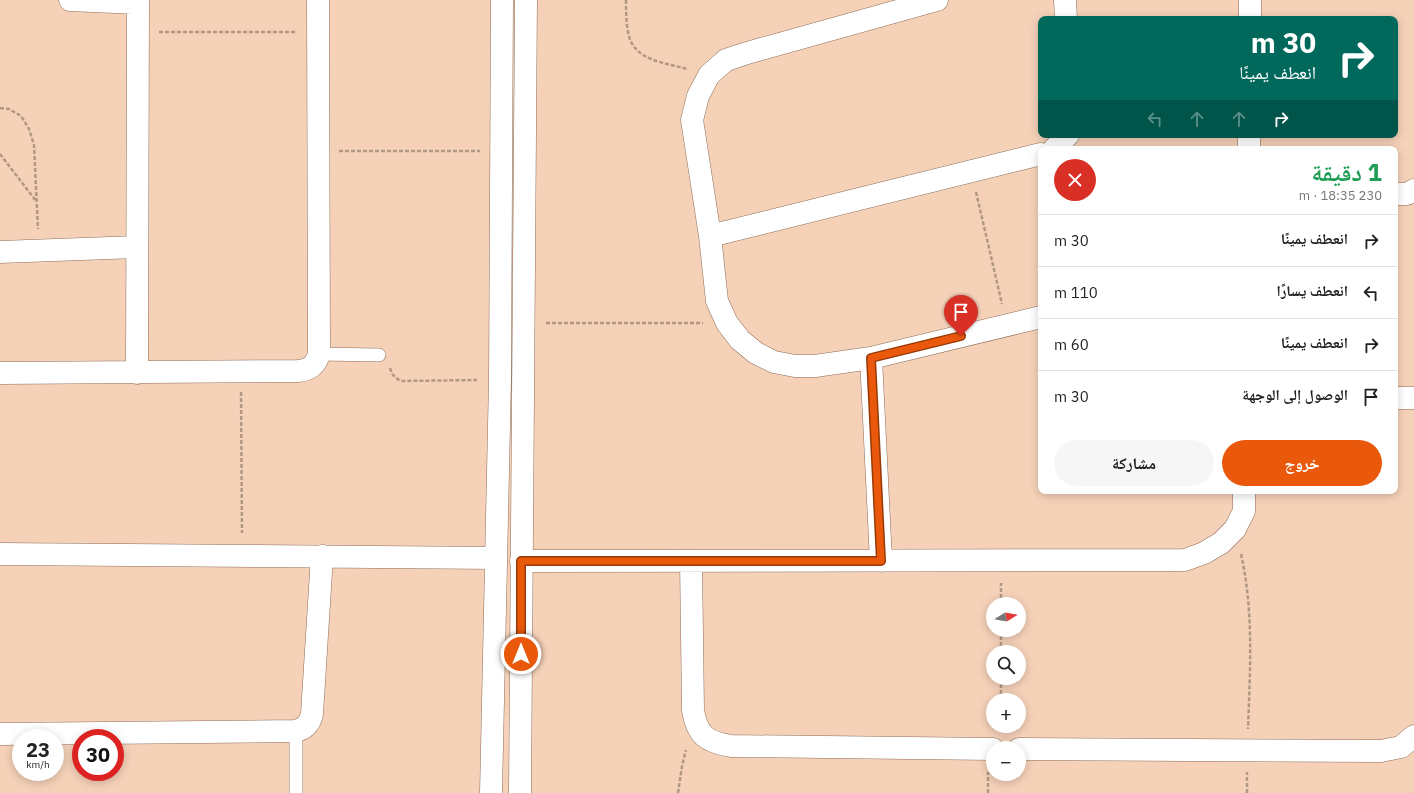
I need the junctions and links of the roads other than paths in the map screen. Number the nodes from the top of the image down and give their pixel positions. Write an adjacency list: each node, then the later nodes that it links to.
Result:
1 (70, 0): 8 (street)
2 (318, 0): 20 (street)
3 (502, 0): 30 (street)
4 (526, 0): 31 (street)
5 (936, 0): 16 (street)
6 (1065, 0): 9 (street)
7 (1250, 0): 10 (street)
8 (138, 2): 17 (street)
9 (1066, 16)
10 (1250, 16)
11 (1065, 138): 12 (street)
12 (1057, 146)
13 (1038, 155): 16 (street)
14 (1414, 190): 15 (street)
15 (1398, 194)
16 (710, 236): 22 (street)
17 (137, 247): 18 (street); 24 (street)
18 (0, 252)
19 (1038, 318): 22 (street)
20 (319, 354): 21 (lane); 24 (street)
21 (379, 356)
22 (871, 358): 33 (street)
23 (0, 373): 24 (street)
24 (137, 373)
25 (1398, 398): 26 (street)
26 (1414, 398)
27 (1244, 494): 33 (street)
28 (0, 554): 29 (street)
29 (322, 556): 30 (street); 34 (street)
30 (496, 558): 40 (street)
31 (521, 561): 32 (street); 41 (street)
32 (691, 561): 33 (street); 37 (street)
33 (881, 561)
34 (296, 731): 35 (street); 39 (lane)
35 (0, 734)
36 (1414, 736): 38 (street)
37 (986, 749)
38 (1026, 749)
39 (296, 793)
40 (491, 793)
41 (520, 793)

